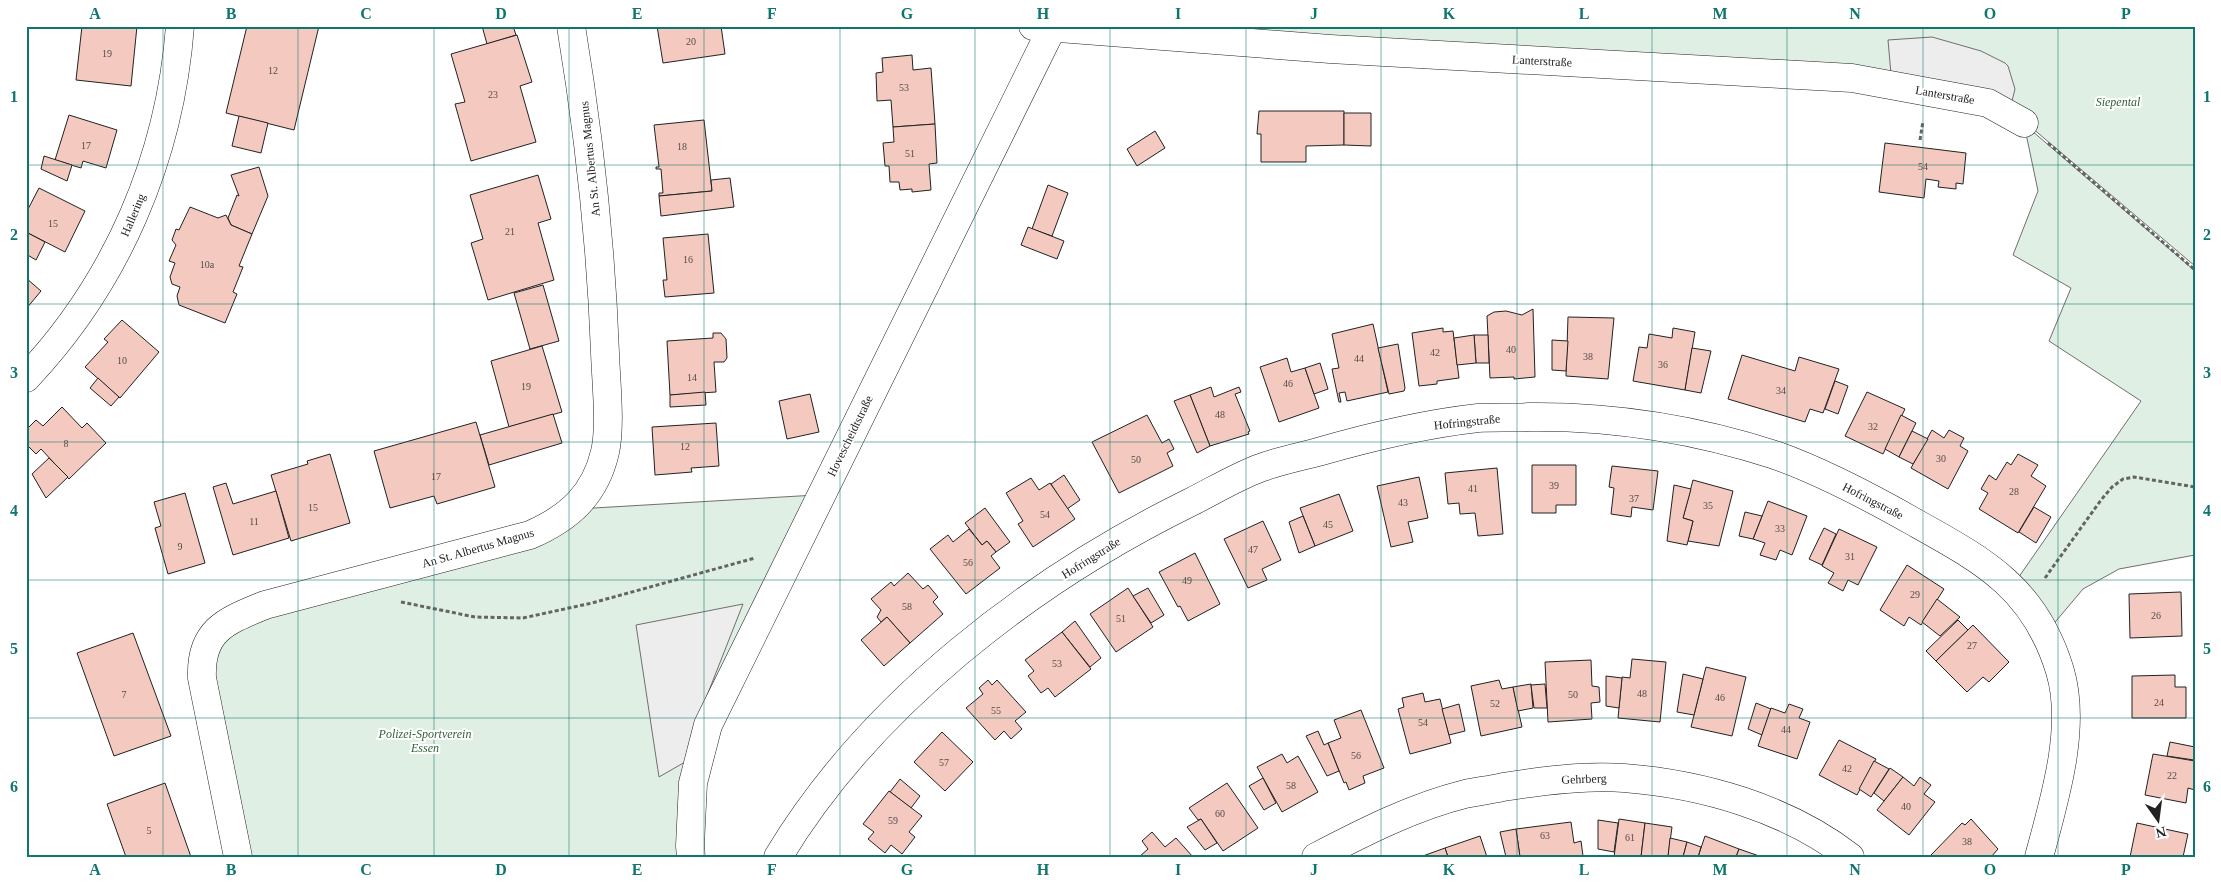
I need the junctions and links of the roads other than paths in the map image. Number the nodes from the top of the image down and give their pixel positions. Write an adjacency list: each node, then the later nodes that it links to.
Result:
1 (180, 26): 5 (street, Hallering)
2 (571, 26): 6 (street, An St. Albertus Magnus)
3 (1046, 27): 4 (street, Lanterstraße); 7 (street, Hovescheidtstraße)
4 (2024, 123)
5 (26, 378)
6 (238, 857)
7 (691, 857)
8 (778, 857): 11 (street, Hofringstraße)
9 (1316, 857): 10 (street, Gehrberg)
10 (1850, 857)
11 (2039, 857)

